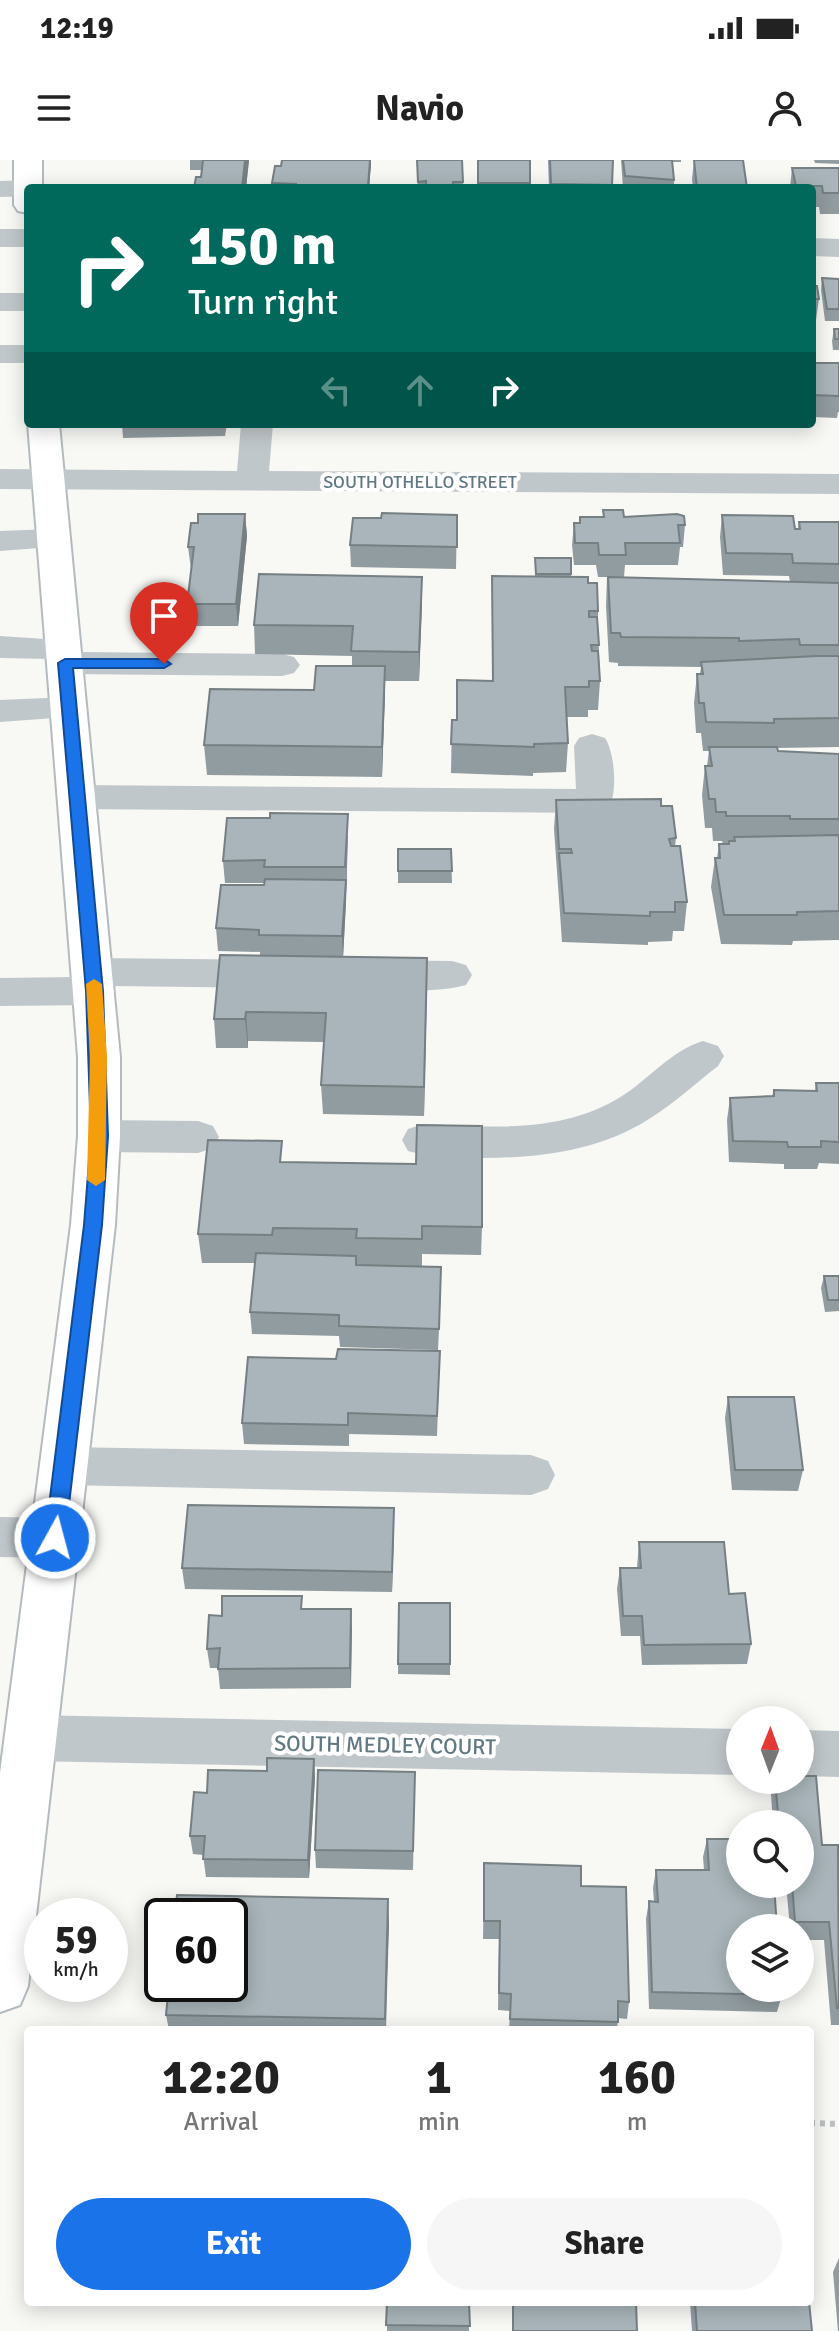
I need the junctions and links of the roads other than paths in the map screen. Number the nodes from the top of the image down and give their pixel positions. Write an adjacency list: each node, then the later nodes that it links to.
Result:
1 (28, 160): 2 (main road)
2 (28, 184)
3 (24, 188): 4 (street)
4 (0, 189)
5 (0, 238): 6 (street)
6 (24, 238)
7 (816, 247): 8 (street)
8 (839, 248)
9 (0, 302): 10 (street)
10 (24, 302)
11 (0, 354): 12 (street)
12 (24, 354)
13 (43, 428): 16 (main road)
14 (257, 428): 17 (street)
15 (0, 479): 16 (street, SOUTH OTHELLO STREET)
16 (48, 479): 17 (street, SOUTH OTHELLO STREET); 19 (main road)
17 (252, 481): 18 (street, SOUTH OTHELLO STREET)
18 (839, 484)
19 (53, 539): 20 (street); 22 (main road)
20 (0, 541)
21 (0, 647): 22 (street)
22 (64, 656): 23 (street); 24 (main road)
23 (282, 665)
24 (69, 708): 25 (street); 27 (main road)
25 (0, 711)
26 (592, 746): 27 (street)
27 (77, 797): 29 (main road)
28 (452, 975): 29 (street)
29 (94, 982): 30 (street); 32 (main road)
30 (0, 992)
31 (703, 1056): 34 (street)
32 (99, 1136): 33 (street); 35 (main road)
33 (198, 1137)
34 (421, 1140)
35 (64, 1466): 36 (street); 38 (main road)
36 (531, 1475)
37 (0, 1537): 38 (street)
38 (55, 1538): 39 (main road)
39 (30, 1738): 40 (street, SOUTH MEDLEY COURT); 43 (main road)
40 (726, 1752)
41 (814, 1753): 42 (street)
42 (839, 1754)
43 (0, 1986)

